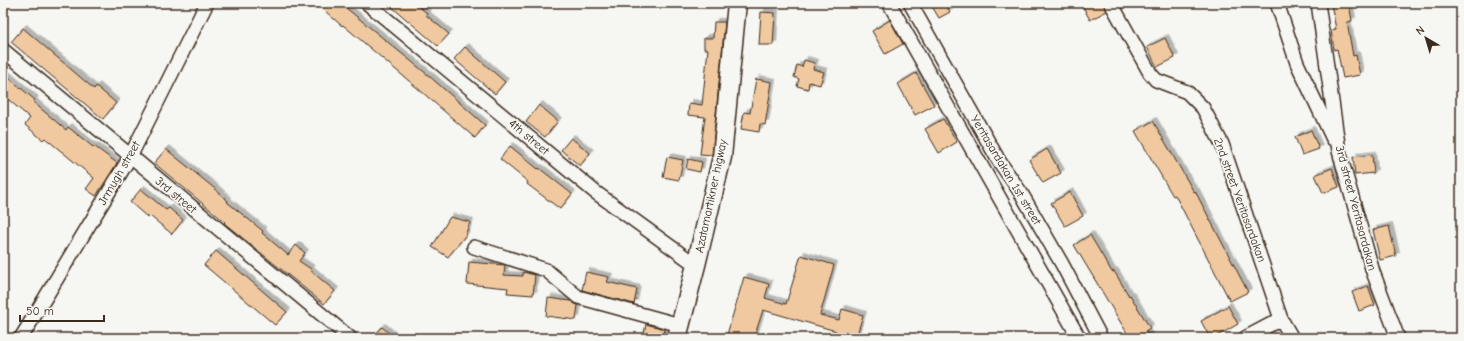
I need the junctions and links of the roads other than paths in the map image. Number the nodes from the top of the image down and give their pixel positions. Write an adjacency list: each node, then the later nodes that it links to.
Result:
1 (207, 3): 11 (street, Jrmugh street)
2 (367, 3): 13 (street, 4th street)
3 (737, 3): 13 (main road, Azatamartikner higway)
4 (889, 3): 18 (street)
5 (910, 3): 19 (street, Yeritasardakan 1st street)
6 (1111, 3): 14 (street, 2nd street Yeritasardakan)
7 (1277, 3): 10 (street)
8 (1318, 3): 10 (street, 3rd street Yeritasardakan)
9 (3, 50): 11 (street, 3rd street)
10 (1339, 152): 22 (street, 3rd street Yeritasardakan)
11 (130, 157): 16 (street, Jrmugh street); 17 (street, 3rd street)
12 (474, 247): 15 (street)
13 (696, 265): 15 (main road, Azatamartikner higway)
14 (1281, 319): 20 (street); 21 (street, 2nd street Yeritasardakan)
15 (678, 331)
16 (20, 338)
17 (350, 338)
18 (1079, 338)
19 (1101, 338)
20 (1245, 338)
21 (1292, 338)
22 (1398, 338)

